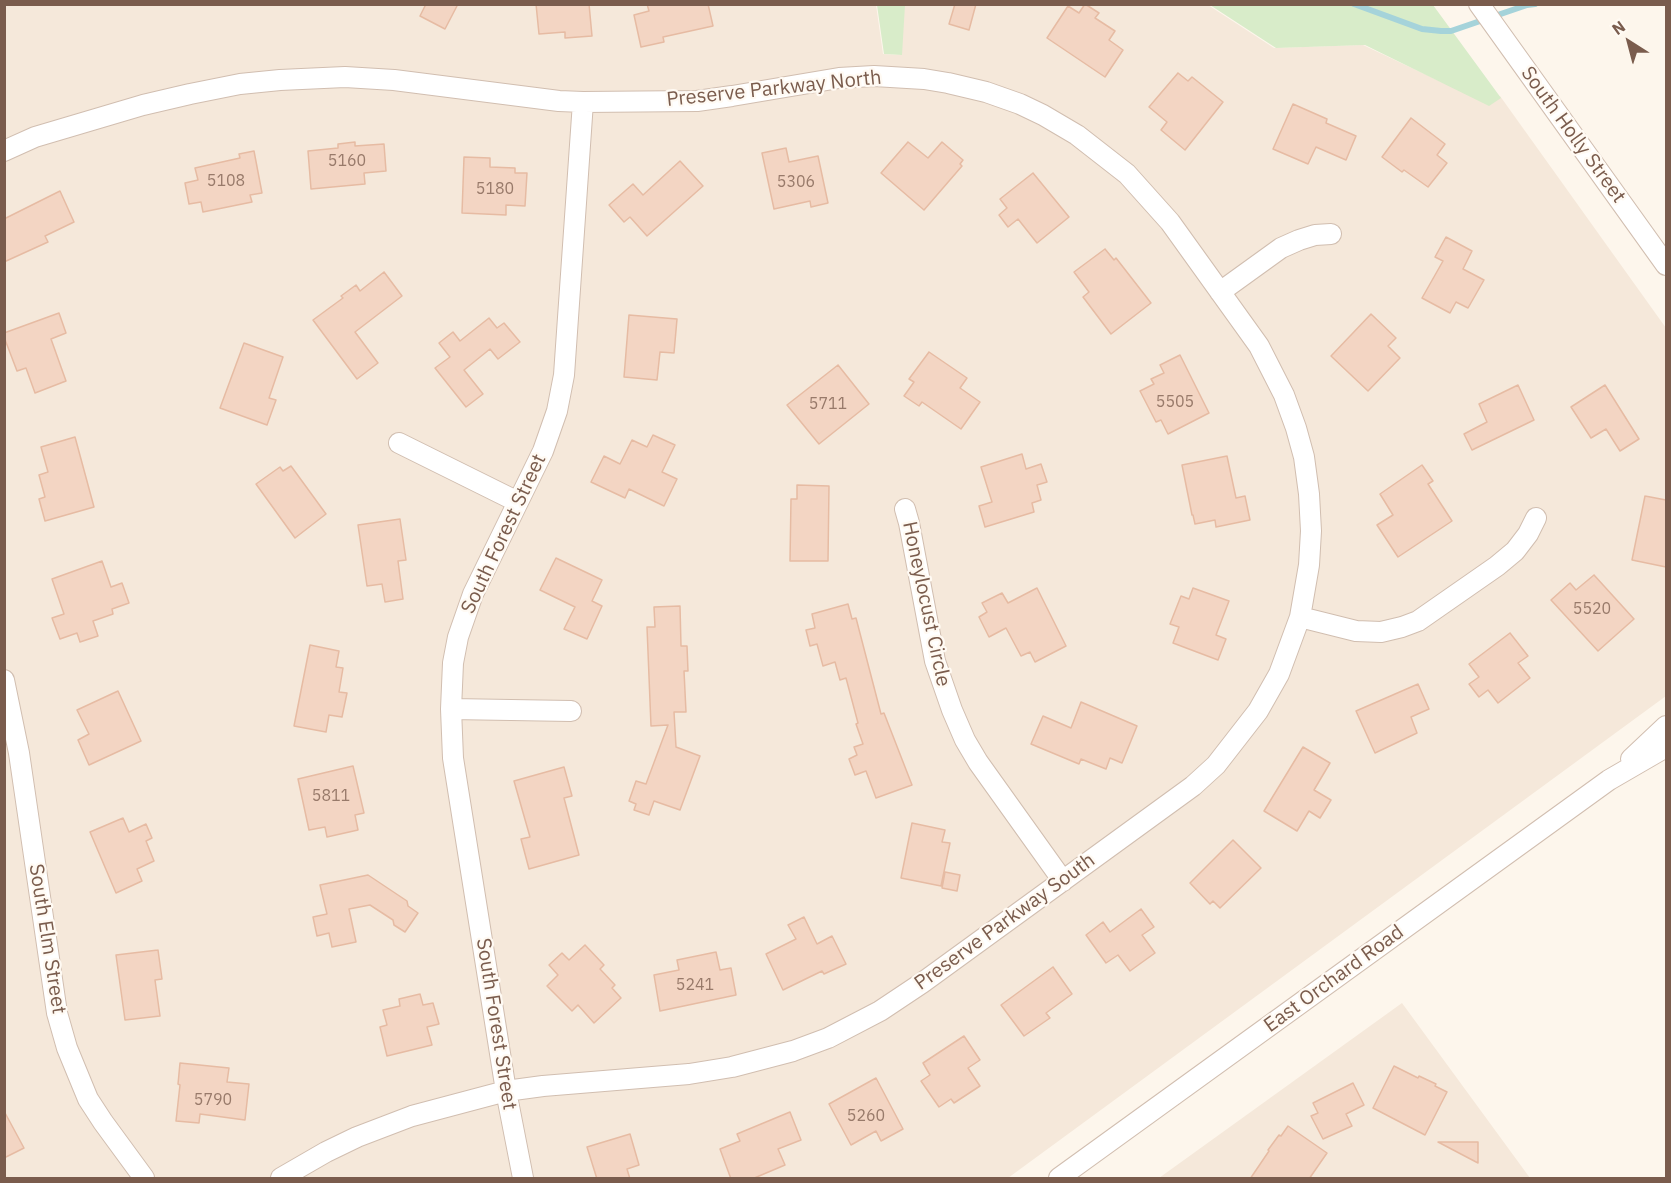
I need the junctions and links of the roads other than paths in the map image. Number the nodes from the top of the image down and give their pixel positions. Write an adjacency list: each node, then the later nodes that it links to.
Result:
1 (1479, 4): 5 (street, South Holly Street)
2 (583, 102): 3 (street, Preserve Parkway North); 6 (street, Preserve Parkway North); 8 (street, South Forest Street)
3 (4, 151)
4 (1331, 234): 6 (street)
5 (1666, 265)
6 (1220, 292): 11 (street, Preserve Parkway South)
7 (399, 443): 8 (street)
8 (518, 502): 13 (street, South Forest Street)
9 (905, 509): 19 (street, Honeylocust Circle)
10 (1536, 518): 11 (street)
11 (1300, 617): 19 (street, Preserve Parkway South)
12 (4, 680): 17 (street, South Elm Street)
13 (451, 709): 14 (street); 20 (street, South Forest Street)
14 (571, 711)
15 (1666, 726): 18 (street, East Orchard Road)
16 (1666, 747): 18 (street, East Orchard Road)
17 (12, 754): 21 (street, South Elm Street)
18 (1609, 780): 24 (street, East Orchard Road)
19 (1063, 881): 20 (street, Preserve Parkway South)
20 (506, 1091): 22 (street, Preserve Parkway South); 23 (street, South Forest Street)
21 (144, 1179)
22 (281, 1179)
23 (523, 1179)
24 (1059, 1179)

